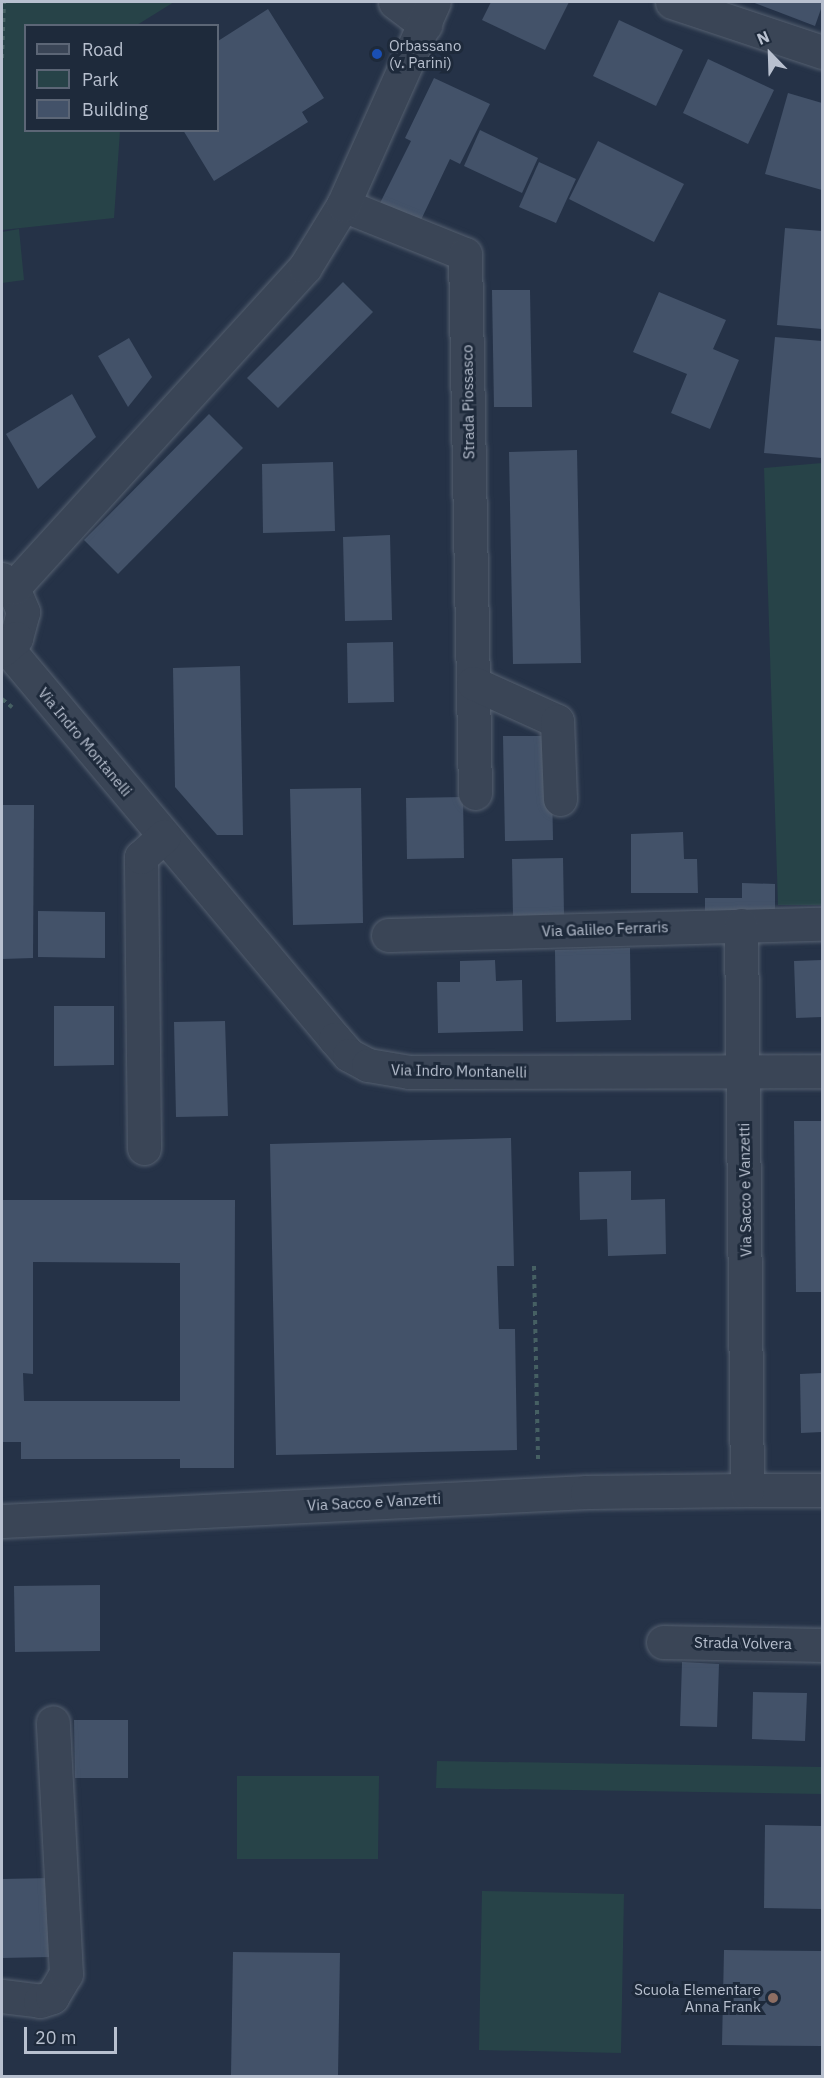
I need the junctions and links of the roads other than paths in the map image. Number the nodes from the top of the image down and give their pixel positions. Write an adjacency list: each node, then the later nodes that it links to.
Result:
1 (395, 2): 3 (street)
2 (672, 2): 4 (street)
3 (430, 13): 5 (street)
4 (822, 52)
5 (343, 205): 6 (street); 8 (street, Strada Piossasco)
6 (7, 584): 7 (street)
7 (4, 649): 11 (street, Via Indro Montanelli)
8 (473, 683): 9 (street, Strada Piossasco); 10 (street)
9 (476, 793)
10 (560, 799)
11 (164, 836): 15 (street, Via Indro Montanelli); 17 (street)
12 (822, 924): 13 (street, Via Galileo Ferraris)
13 (741, 925): 14 (street, Via Galileo Ferraris); 15 (street, Via Sacco e Vanzetti)
14 (388, 935)
15 (743, 1071): 16 (street, Via Indro Montanelli); 18 (street, Via Sacco e Vanzetti)
16 (822, 1071)
17 (144, 1148)
18 (747, 1490): 19 (street, Via Sacco e Vanzetti); 20 (street, Via Sacco e Vanzetti)
19 (822, 1490)
20 (2, 1521)
21 (663, 1642): 22 (street, Strada Volvera)
22 (822, 1645)
23 (53, 1722): 24 (street)
24 (2, 1996)

